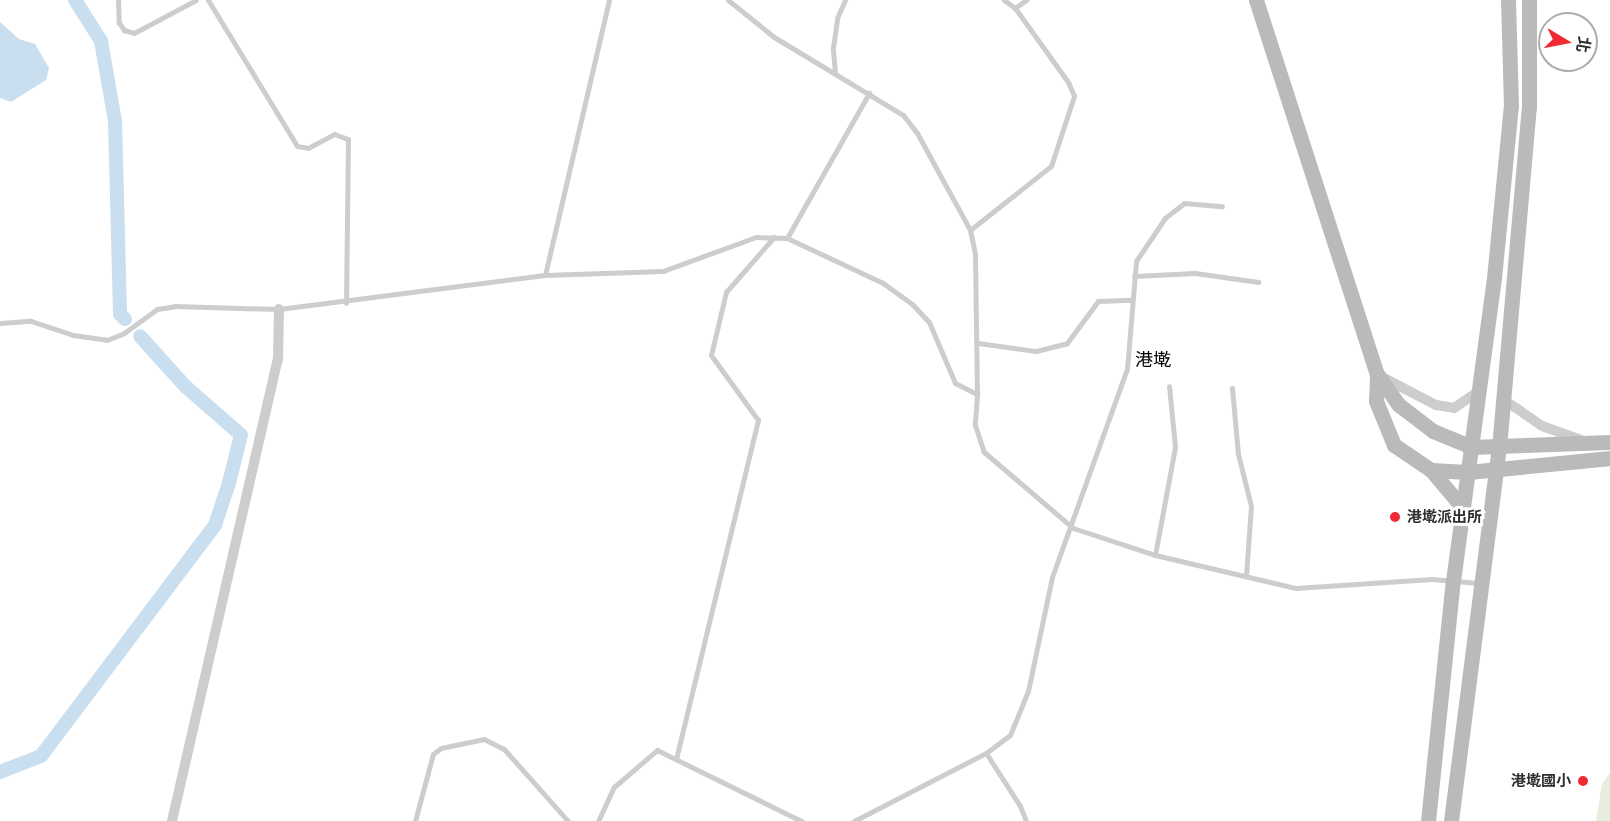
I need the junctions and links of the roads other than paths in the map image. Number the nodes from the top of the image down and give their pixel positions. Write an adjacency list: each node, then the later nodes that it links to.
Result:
1 (118, 0): 2 (lane)
2 (196, 0)
3 (208, 0): 23 (lane)
4 (609, 0): 19 (lane)
5 (728, 0): 13 (lane)
6 (845, 0): 13 (lane)
7 (1004, 0): 12 (lane)
8 (1026, 0): 12 (lane)
9 (1256, 0): 27 (main road)
10 (1508, 0): 30 (main road)
11 (1529, 0): 32 (main road)
12 (1015, 8): 16 (lane)
13 (835, 73): 14 (lane)
14 (869, 93): 16 (lane); 18 (lane)
15 (1222, 206): 20 (lane)
16 (970, 230): 26 (lane)
17 (774, 237): 18 (lane); 19 (lane); 48 (lane)
18 (787, 238): 31 (lane)
19 (545, 275): 23 (lane)
20 (1134, 276): 21 (lane); 22 (lane)
21 (1258, 282)
22 (1131, 300): 26 (lane); 42 (lane)
23 (346, 303): 24 (lane)
24 (279, 309): 25 (lane); 49 (street)
25 (0, 323)
26 (978, 343): 31 (lane)
27 (1377, 374): 30 (street); 35 (main road); 38 (main road)
28 (1169, 386): 43 (lane)
29 (1232, 388): 44 (lane)
30 (1480, 390): 35 (main road)
31 (977, 394): 42 (lane)
32 (1503, 399): 34 (street); 36 (main road)
33 (1610, 442): 34 (main road)
34 (1590, 443): 36 (main road)
35 (1472, 447): 36 (main road); 40 (main road)
36 (1499, 448): 39 (main road)
37 (1610, 458): 39 (main road)
38 (1431, 470): 40 (main road); 41 (main road)
39 (1496, 470): 40 (main road); 46 (main road)
40 (1468, 472): 41 (main road)
41 (1463, 508): 45 (main road)
42 (1073, 528): 43 (lane); 47 (lane)
43 (1155, 555): 44 (lane)
44 (1246, 576): 45 (lane)
45 (1453, 581): 46 (lane); 56 (main road)
46 (1479, 583): 57 (main road)
47 (986, 753): 54 (lane); 55 (lane)
48 (676, 759): 52 (lane); 53 (lane)
49 (172, 821)
50 (415, 821): 51 (lane)
51 (568, 821)
52 (598, 821)
53 (801, 821)
54 (854, 821)
55 (1026, 821)
56 (1428, 821)
57 (1451, 821)

